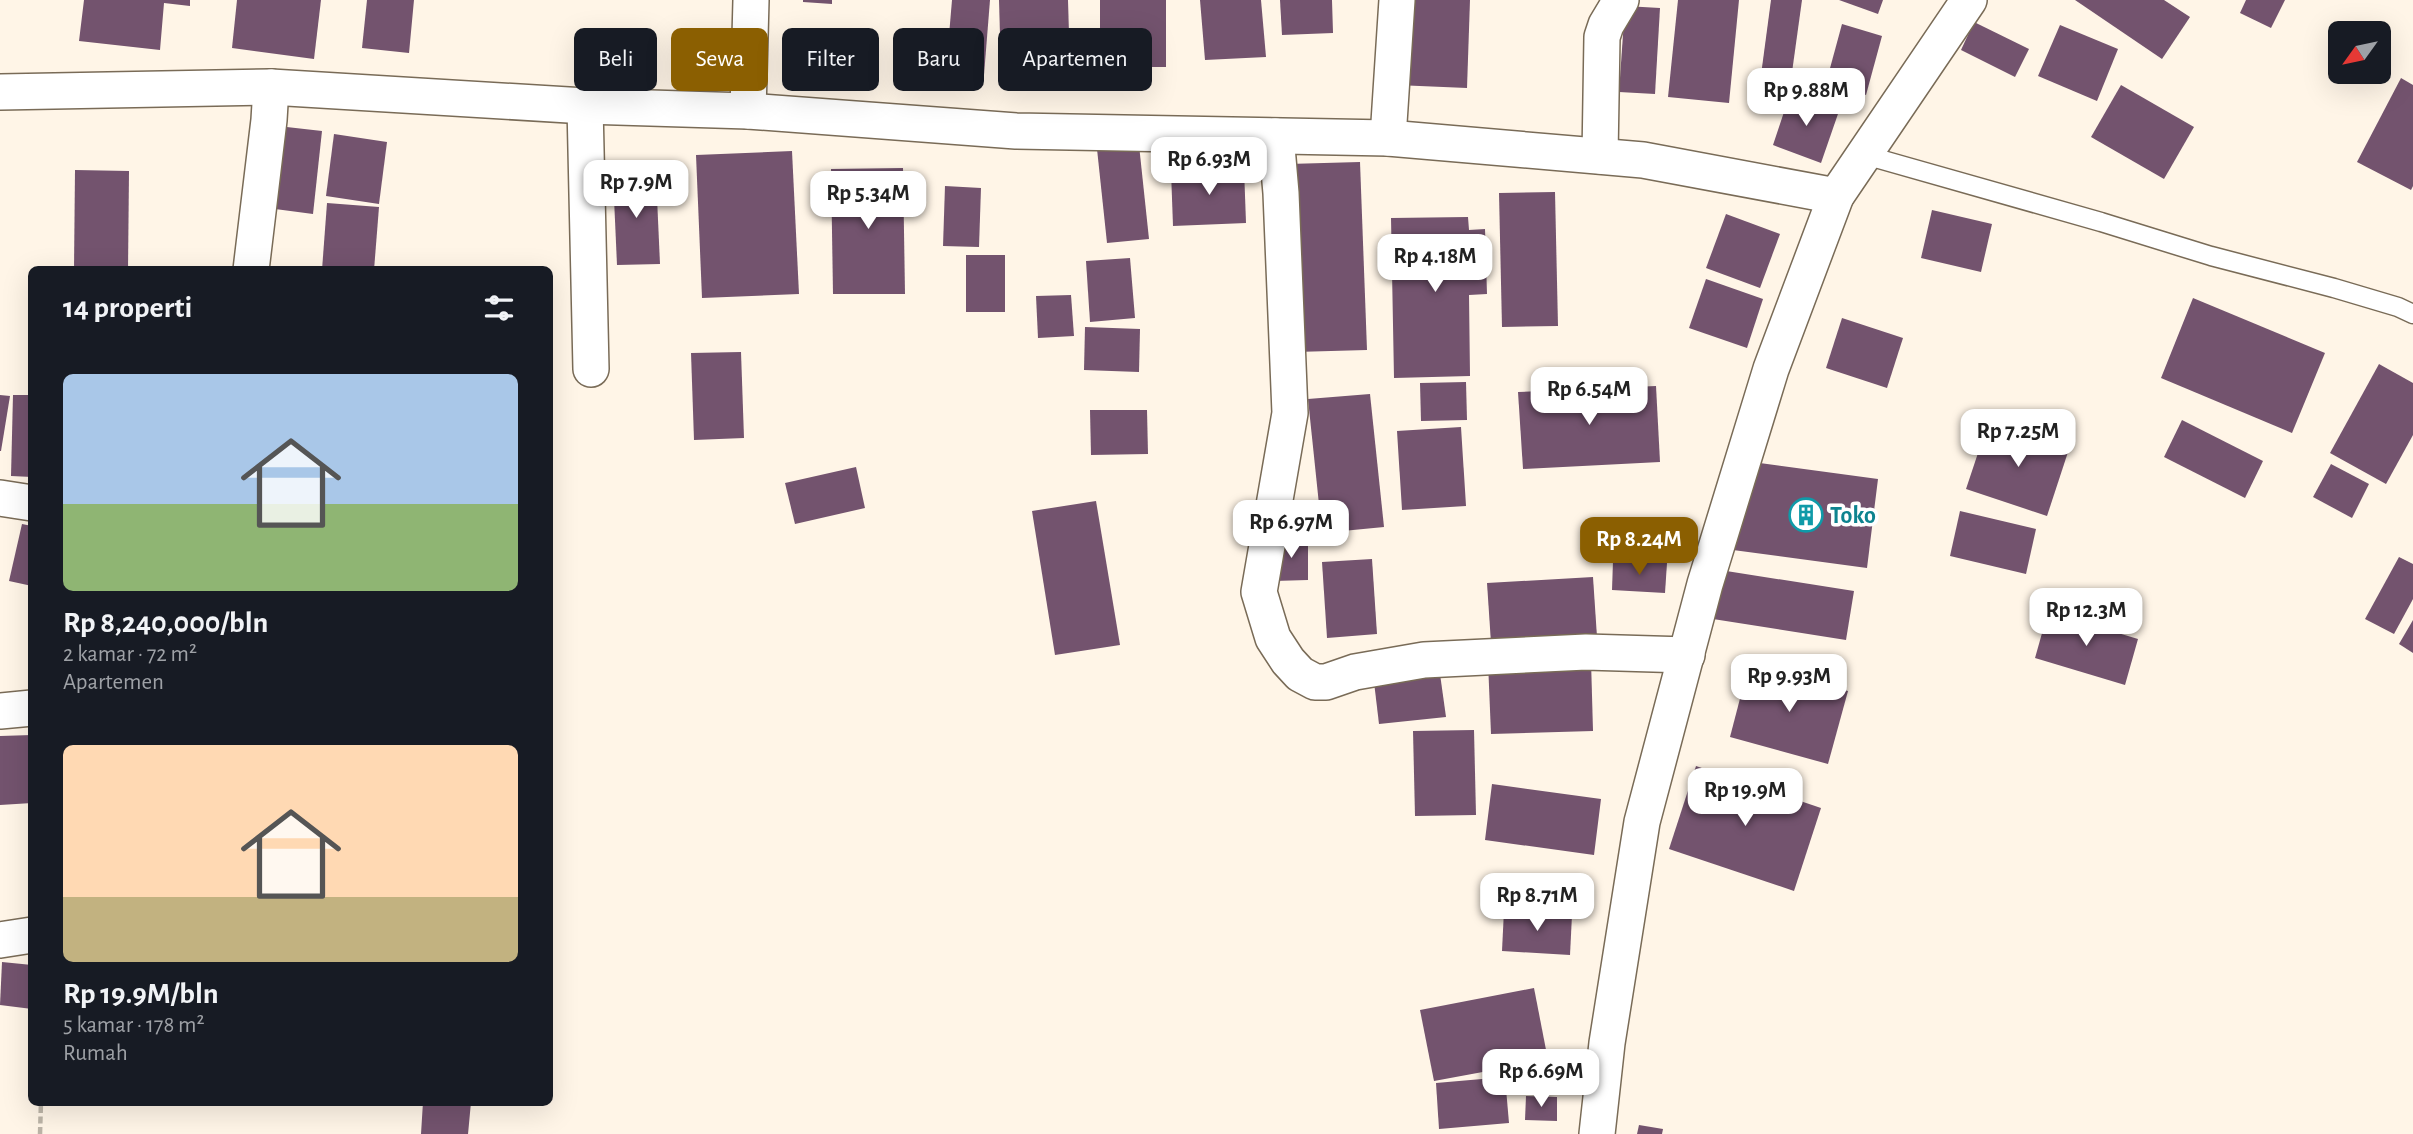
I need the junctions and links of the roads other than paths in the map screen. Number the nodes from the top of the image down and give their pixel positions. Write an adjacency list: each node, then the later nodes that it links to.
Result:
1 (751, 0): 8 (street)
2 (1397, 0): 10 (street)
3 (1621, 0): 12 (street)
4 (1969, 0): 11 (street)
5 (271, 87): 6 (street); 7 (street); 14 (street)
6 (0, 92)
7 (585, 106): 8 (street); 16 (street)
8 (748, 111): 9 (street)
9 (1276, 136): 10 (street); 19 (street)
10 (1388, 138): 12 (street)
11 (1865, 155): 13 (street); 15 (lane)
12 (1600, 156): 13 (street)
13 (1836, 196): 19 (street)
14 (251, 266)
15 (2413, 314)
16 (591, 369)
17 (0, 498): 18 (street)
18 (28, 502)
19 (1686, 654): 24 (street)
20 (28, 708): 21 (street)
21 (0, 711)
22 (28, 936): 23 (street)
23 (0, 940)
24 (1597, 1134)

